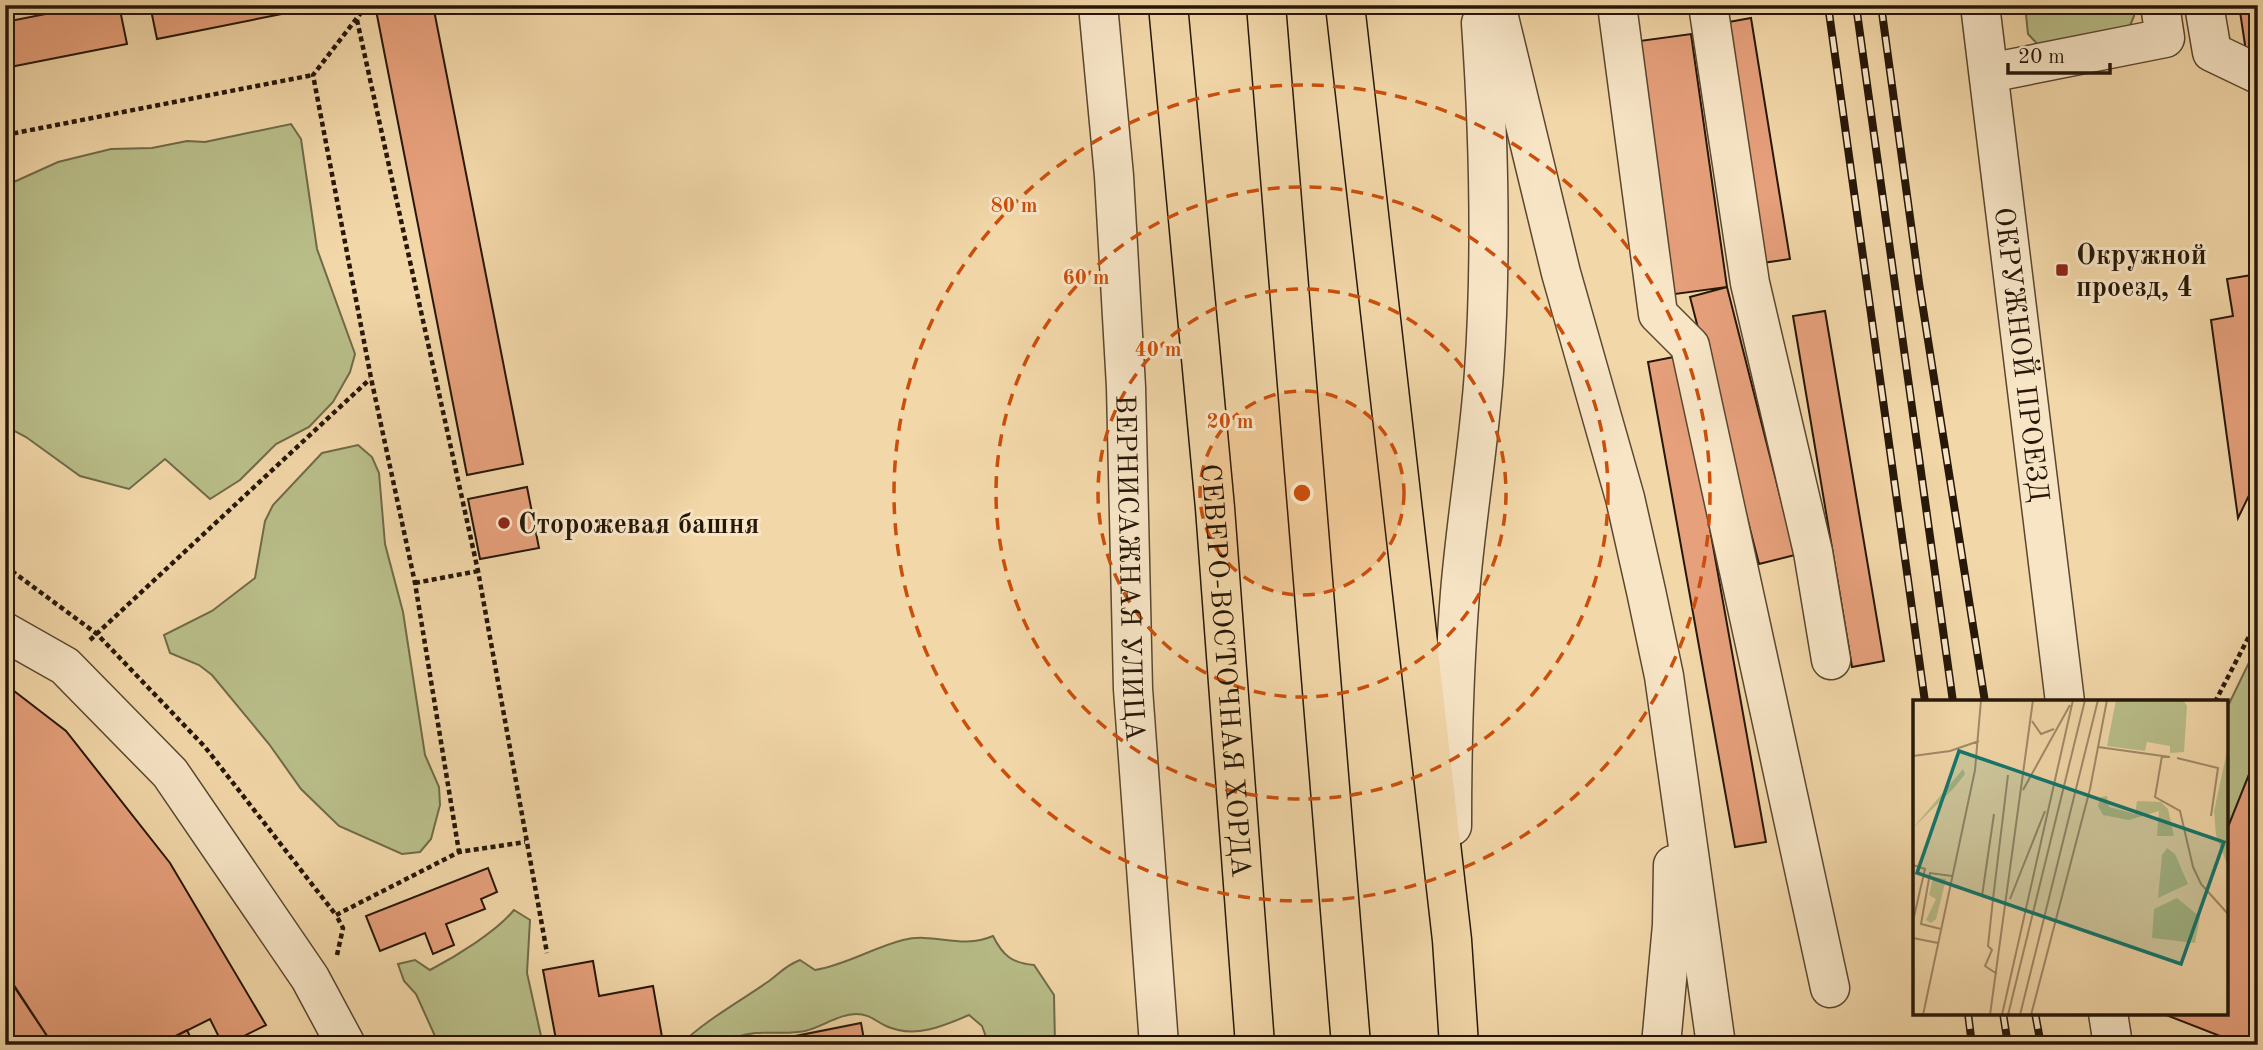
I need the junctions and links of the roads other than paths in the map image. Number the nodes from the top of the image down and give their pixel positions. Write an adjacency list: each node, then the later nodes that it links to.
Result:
1 (1098, 5): 22 (street, ВЕРНИСАЖНАЯ УЛИЦА)
2 (1168, 5): 23 (main road, СЕВЕРО-ВОСТОЧНАЯ ХОРДА)
3 (1266, 5): 24 (main road)
4 (1345, 5): 18 (main road)
5 (1480, 5): 18 (street)
6 (1496, 5): 17 (street)
7 (1617, 5): 19 (street)
8 (1708, 5): 15 (street)
9 (1980, 5): 12 (street, ОКРУЖНОЙ ПРОЕЗД)
10 (2160, 5): 12 (street)
11 (2204, 5): 13 (street)
12 (1989, 73): 16 (street, ОКРУЖНОЙ ПРОЕЗД)
13 (2258, 74)
14 (5, 632): 21 (street)
15 (1831, 660)
16 (2065, 700)
17 (1676, 754): 26 (street); 27 (street)
18 (1452, 940): 25 (main road)
19 (1830, 988)
20 (2108, 1015): 28 (street)
21 (346, 1045)
22 (1159, 1045)
23 (1255, 1045)
24 (1351, 1045)
25 (1459, 1045)
26 (1661, 1045)
27 (1716, 1045)
28 (2113, 1045)

